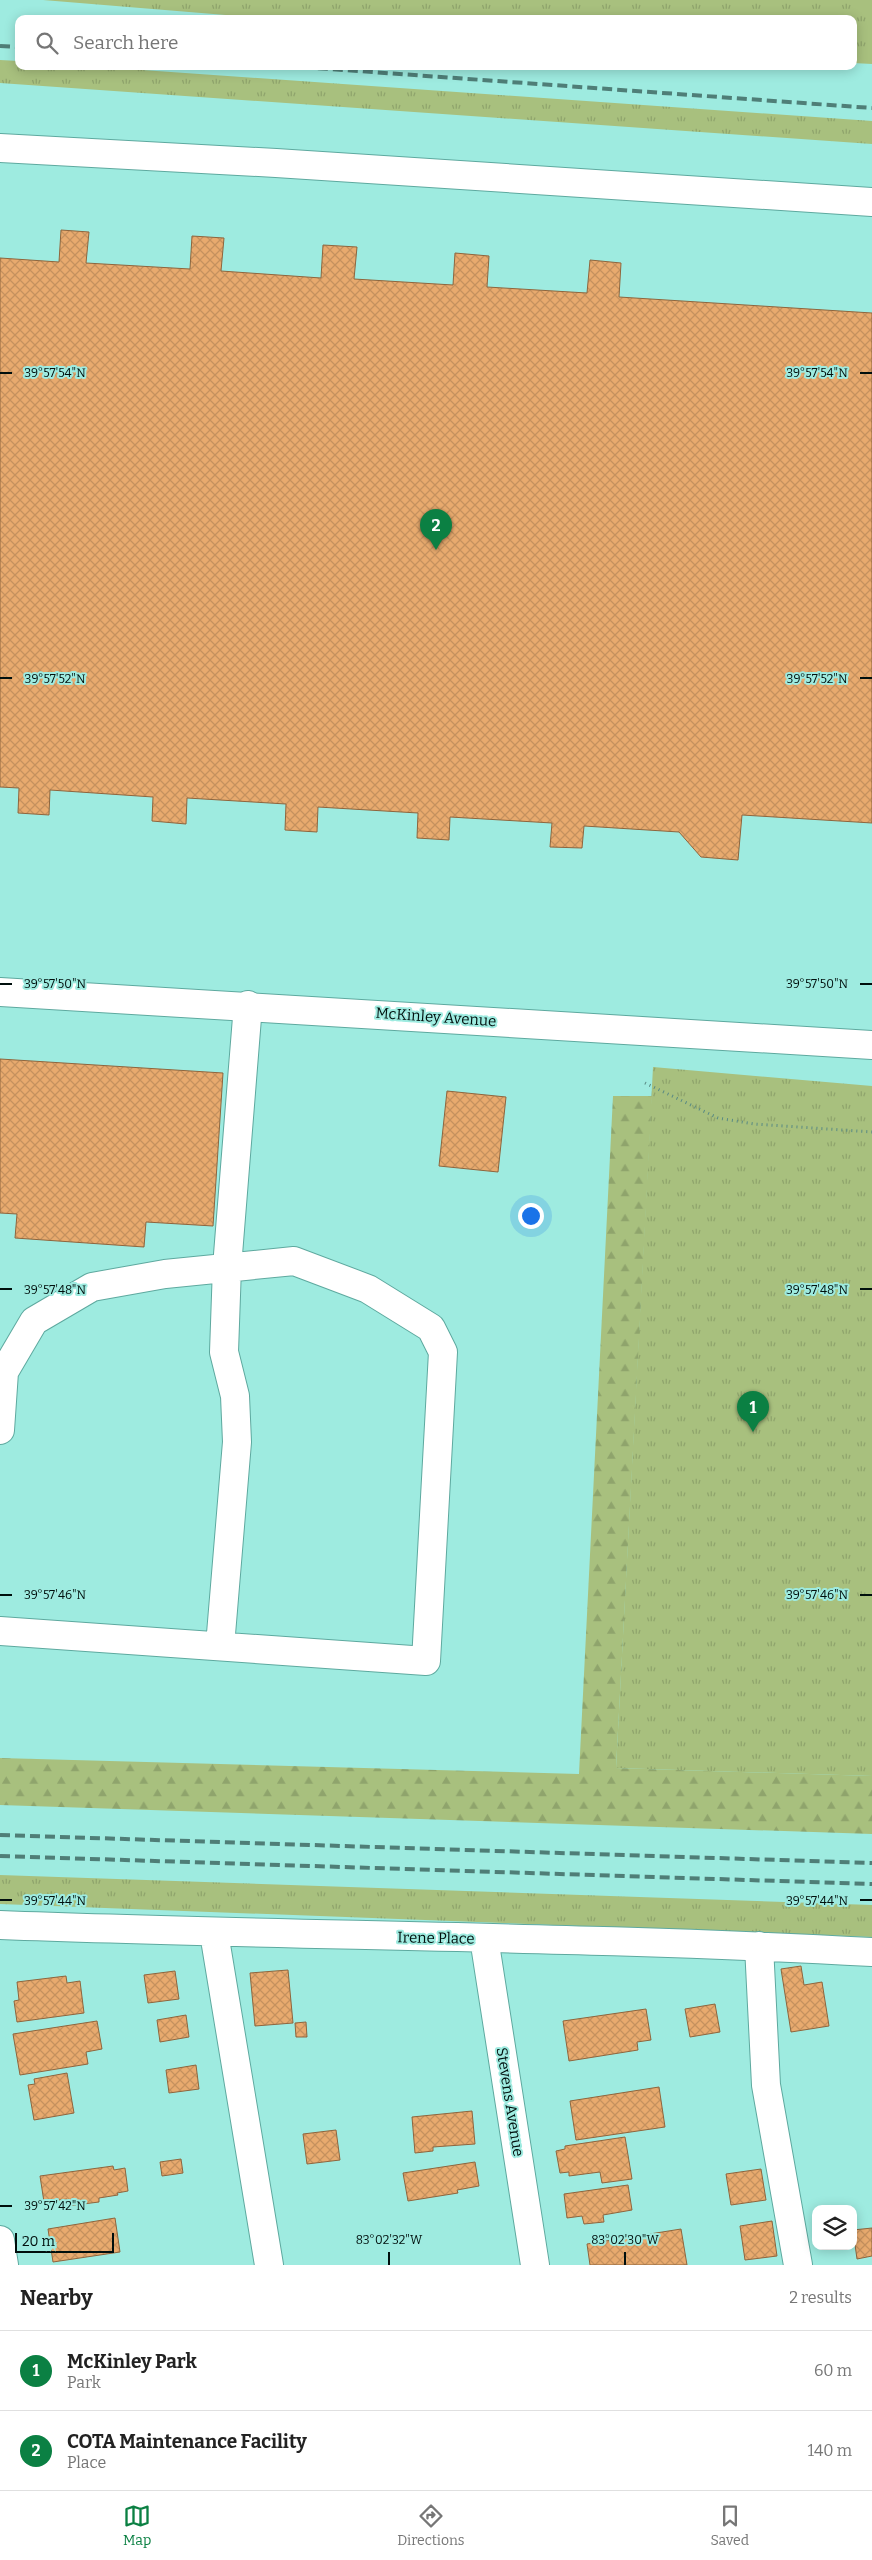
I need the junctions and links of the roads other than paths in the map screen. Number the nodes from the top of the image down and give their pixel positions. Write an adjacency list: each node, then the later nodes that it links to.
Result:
1 (0, 148): 2 (main road)
2 (872, 202)
3 (0, 992): 4 (main road, McKinley Avenue)
4 (248, 1005): 5 (main road, McKinley Avenue); 6 (main road)
5 (872, 1045)
6 (227, 1267): 7 (main road); 9 (main road); 9 (main road)
7 (0, 1430)
8 (0, 1631): 9 (main road)
9 (220, 1646)
10 (0, 1925): 11 (main road, Irene Place)
11 (214, 1934): 12 (main road, Irene Place); 17 (main road)
12 (484, 1938): 13 (main road, Irene Place); 18 (main road, Stevens Avenue)
13 (758, 1946): 14 (main road, Irene Place); 19 (main road)
14 (872, 1952)
15 (0, 2240): 16 (main road)
16 (4, 2265)
17 (269, 2265)
18 (535, 2265)
19 (798, 2265)

